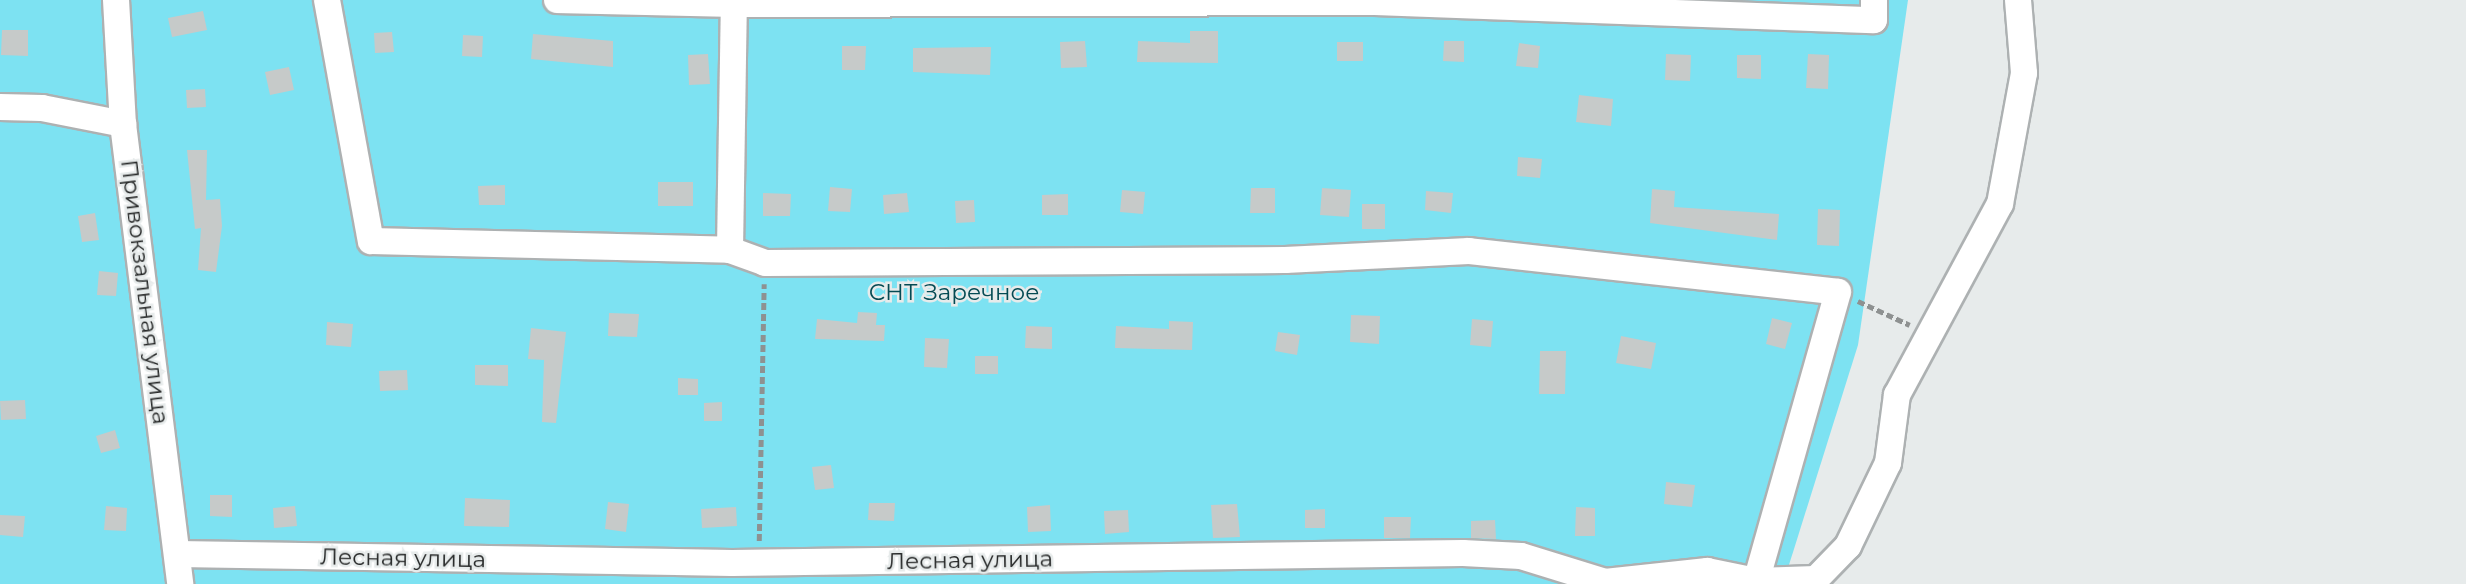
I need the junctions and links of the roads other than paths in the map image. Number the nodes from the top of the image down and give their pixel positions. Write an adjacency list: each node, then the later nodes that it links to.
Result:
1 (116, 0): 8 (street, Привокзальная улица)
2 (327, 0): 9 (street)
3 (556, 0): 6 (street)
4 (1874, 0): 6 (street)
5 (2018, 0): 12 (street, Лесная улица)
6 (734, 4): 9 (street)
7 (0, 107): 8 (street)
8 (123, 124): 10 (street, Привокзальная улица)
9 (730, 250): 12 (street)
10 (178, 554): 11 (street, Лесная улица); 13 (street, Привокзальная улица)
11 (732, 574): 12 (street, Лесная улица)
12 (1756, 581)
13 (180, 584)

